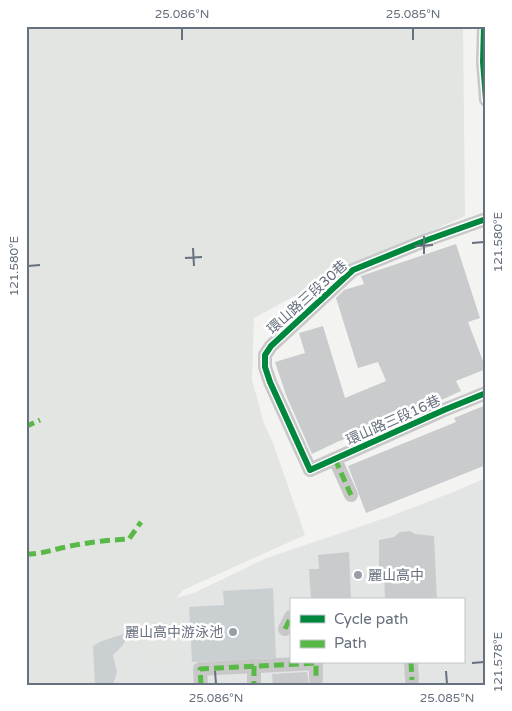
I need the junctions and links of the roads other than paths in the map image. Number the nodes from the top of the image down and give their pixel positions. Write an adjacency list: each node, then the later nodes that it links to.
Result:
1 (484, 26): 2 (street)
2 (485, 62): 3 (street)
3 (486, 100)
4 (486, 219): 7 (street, 環山路三段30巷)
5 (486, 394): 6 (street, 環山路三段16巷)
6 (335, 459): 7 (street, 環山路三段16巷); 8 (street)
7 (310, 470)
8 (351, 494)
9 (295, 664): 12 (street)
10 (316, 664): 13 (street)
11 (411, 664): 14 (street)
12 (254, 666): 15 (street); 16 (street)
13 (316, 679)
14 (412, 680)
15 (201, 685)
16 (254, 685)

